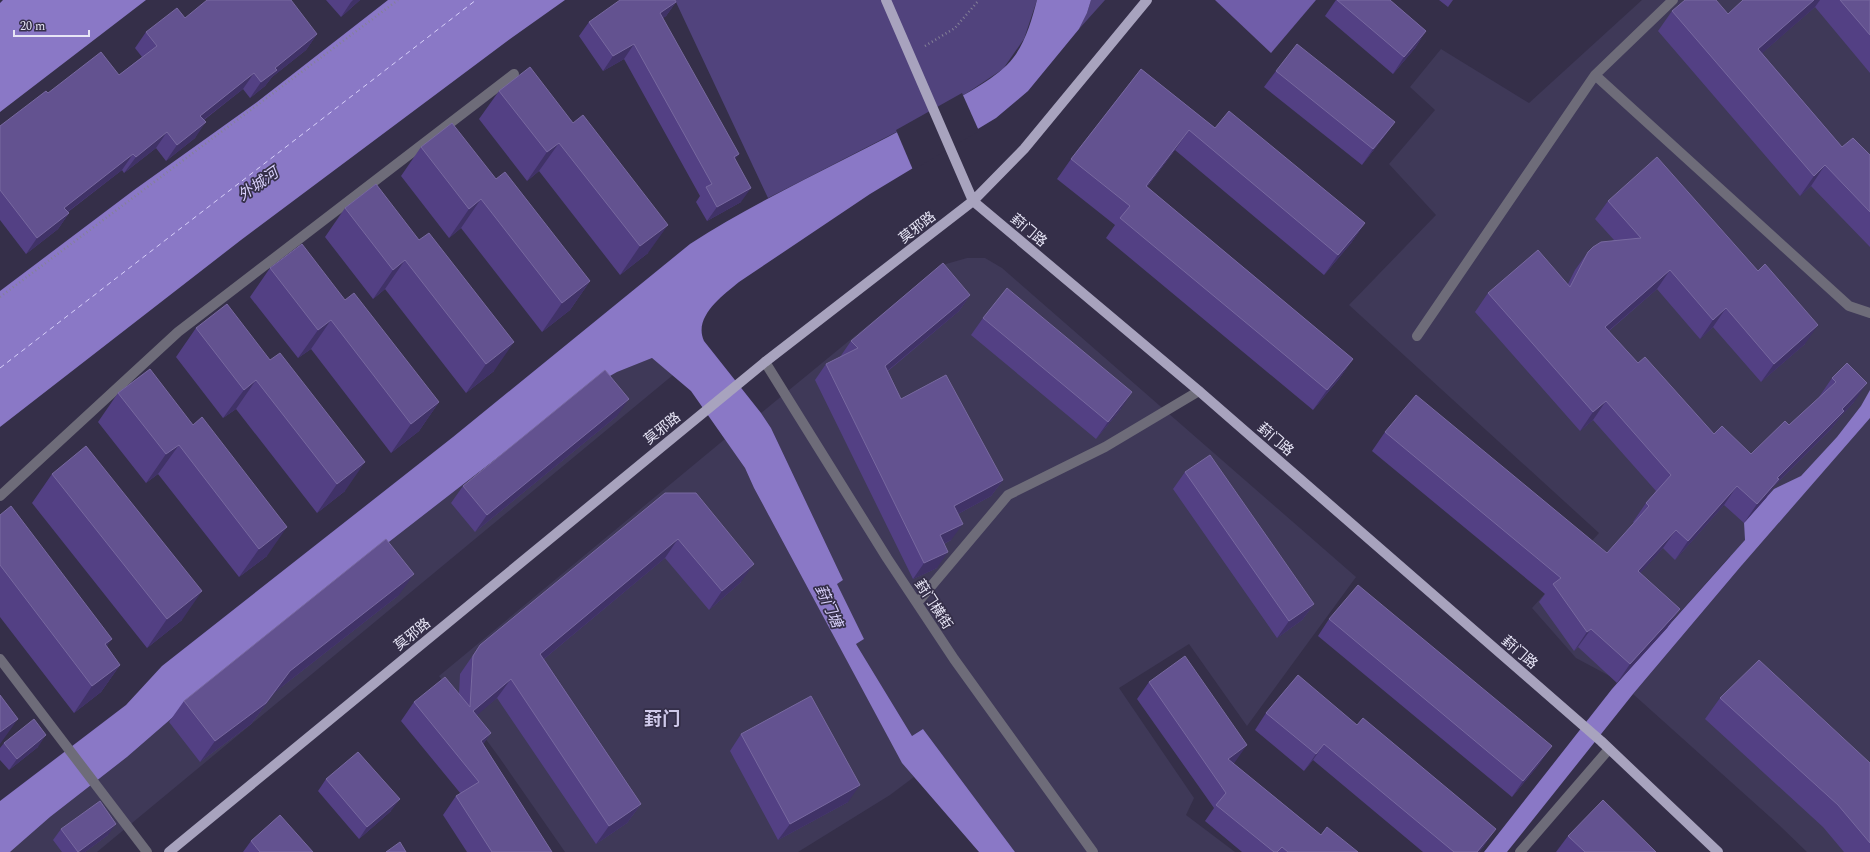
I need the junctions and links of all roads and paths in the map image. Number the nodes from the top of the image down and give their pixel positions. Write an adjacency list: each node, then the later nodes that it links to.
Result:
1 (398, 0): 10 (path)
2 (886, 0): 6 (main road, 葑门路)
3 (979, 0): 6 (path)
4 (1147, 0): 9 (main road, 莫邪路)
5 (1673, 0): 8 (street)
6 (910, 55): 9 (main road, 葑门路)
7 (514, 74): 15 (street)
8 (1595, 75): 11 (street); 12 (street)
9 (973, 201): 13 (main road, 莫邪路); 14 (main road, 葑门路)
10 (0, 297)
11 (1870, 313)
12 (1417, 336)
13 (765, 362): 16 (street, 葑门横街); 20 (main road, 莫邪路)
14 (1199, 391): 16 (street); 18 (main road, 葑门路)
15 (0, 496)
16 (917, 603): 21 (street, 葑门横街)
17 (0, 659): 19 (street)
18 (1609, 749): 22 (street); 23 (main road, 葑门路)
19 (147, 852)
20 (169, 852)
21 (1093, 852)
22 (1520, 852)
23 (1718, 852)

